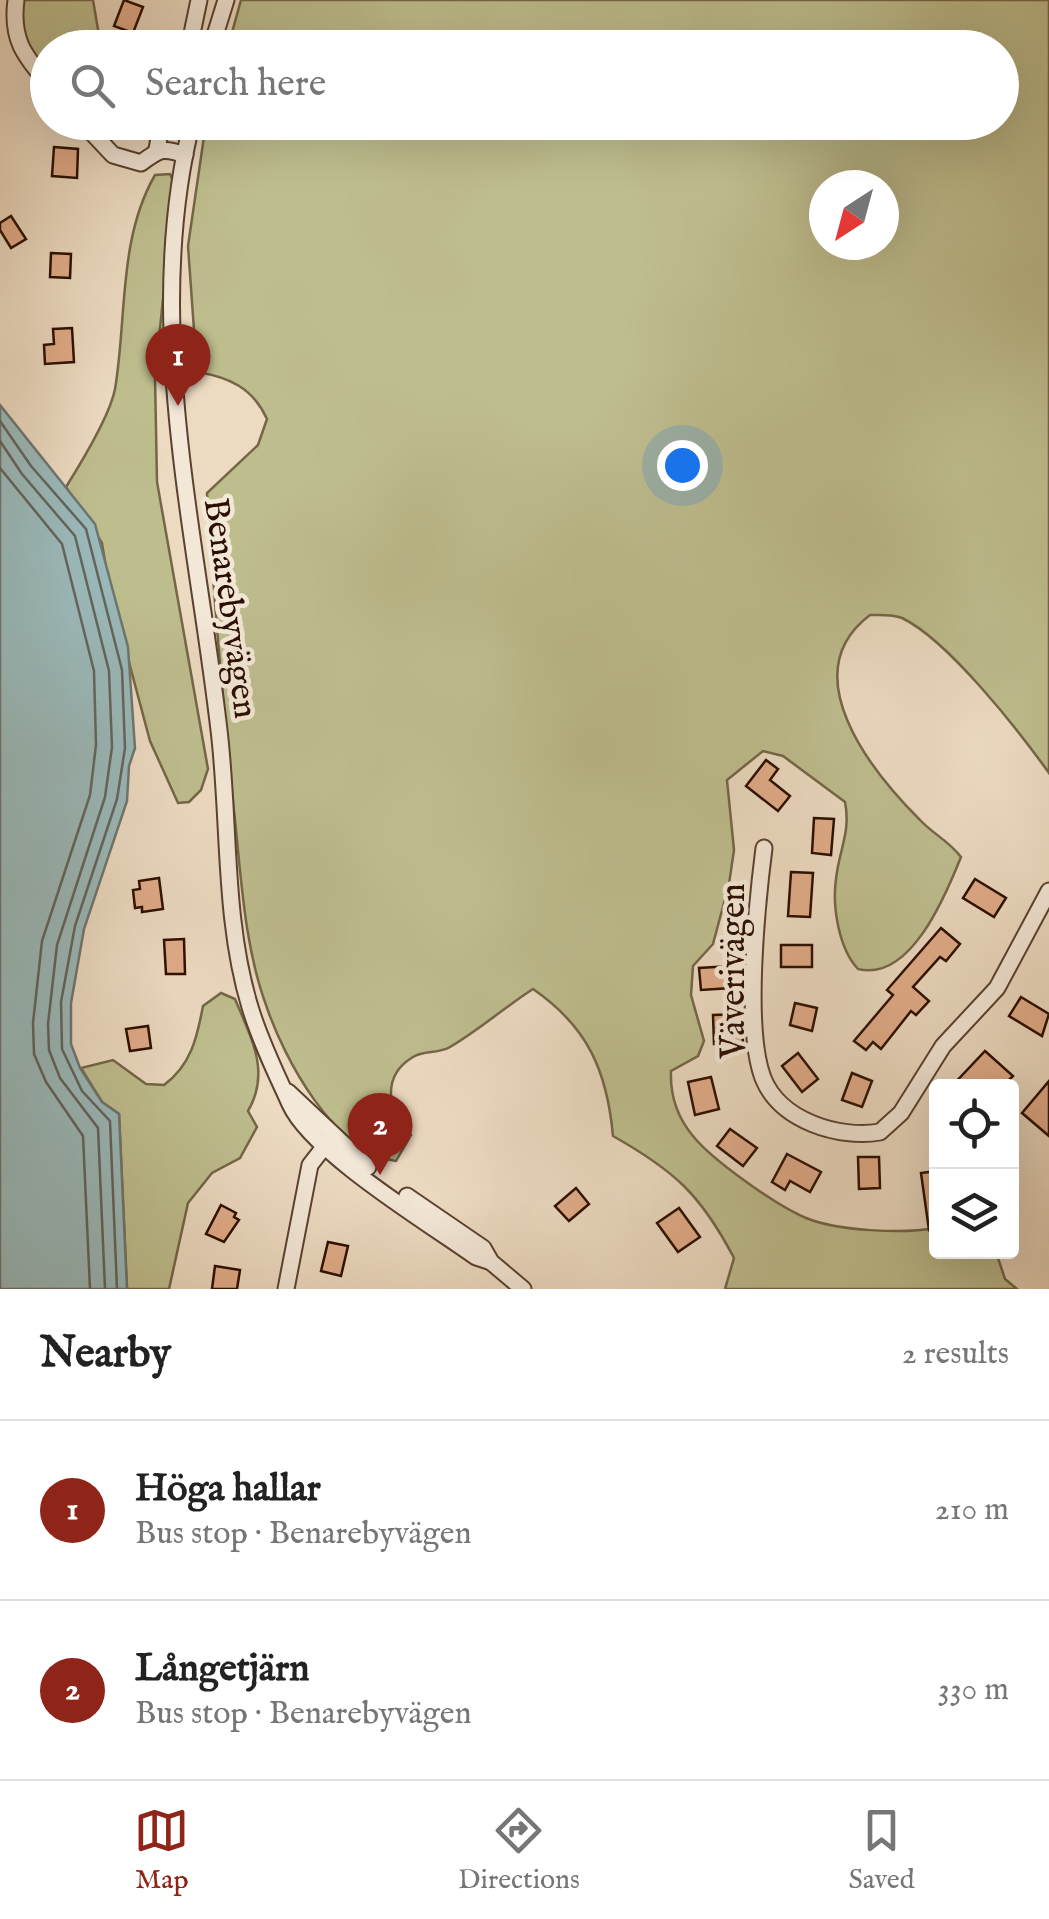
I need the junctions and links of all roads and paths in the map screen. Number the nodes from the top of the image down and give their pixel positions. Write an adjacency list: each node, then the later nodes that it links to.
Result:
1 (16, 0): 6 (street)
2 (199, 0): 4 (street)
3 (226, 0): 5 (street)
4 (193, 30)
5 (217, 30)
6 (30, 62)
7 (100, 140): 10 (street)
8 (159, 140): 10 (street)
9 (188, 140): 11 (street, Benarebyvägen)
10 (157, 149): 11 (street)
11 (185, 155): 14 (street, Benarebyvägen)
12 (764, 848): 13 (street, Väverivägen)
13 (1049, 891)
14 (328, 1141): 15 (street); 16 (street, Benarebyvägen)
15 (286, 1289)
16 (522, 1289)

